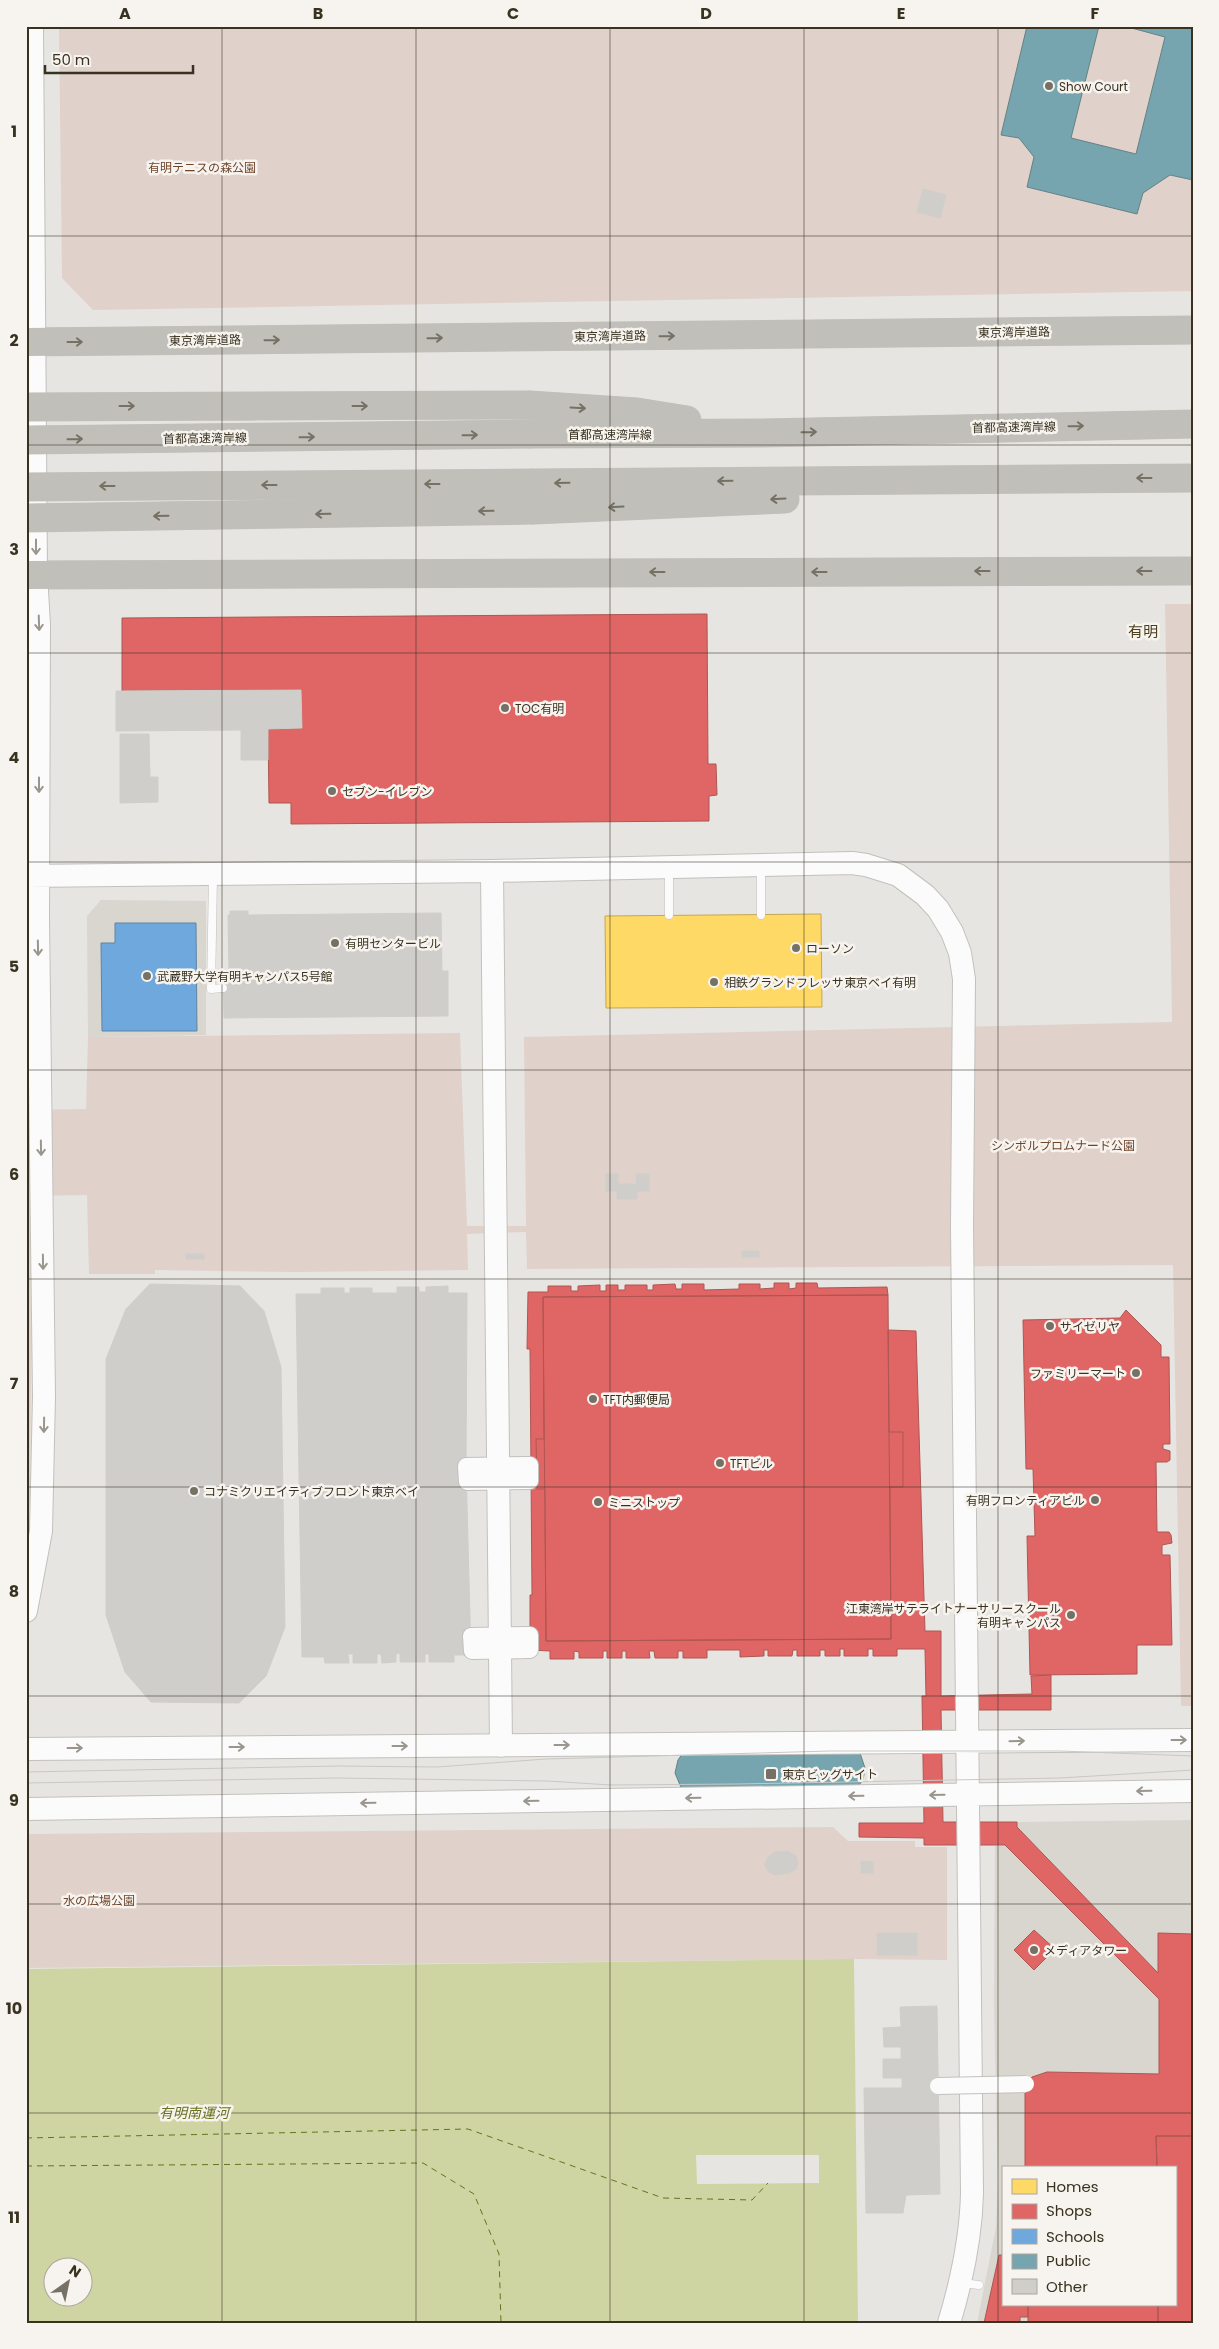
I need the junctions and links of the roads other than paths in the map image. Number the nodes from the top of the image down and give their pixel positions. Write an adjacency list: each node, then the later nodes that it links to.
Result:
1 (32, 26): 3 (street)
2 (1193, 328): 3 (highway, 東京湾岸道路, one-way to 2)
3 (30, 342): 13 (street, one-way to 13)
4 (26, 407): 6 (highway, one-way to 6, bridge)
5 (1193, 424): 6 (highway, 首都高速湾岸線, one-way to 5)
6 (760, 433): 7 (highway, 首都高速湾岸線, one-way to 6, bridge)
7 (26, 440)
8 (1053, 478): 9 (highway, one-way to 8); 10 (highway, one-way to 10, bridge); 11 (highway, one-way to 11, bridge)
9 (1193, 478)
10 (26, 487)
11 (26, 518)
12 (1193, 571): 13 (highway, one-way to 13)
13 (31, 574): 18 (street, one-way to 18)
14 (760, 864): 15 (street); 19 (lane); 24 (street)
15 (669, 866): 16 (street); 20 (lane)
16 (492, 871): 17 (street); 25 (street)
17 (213, 872): 18 (street); 21 (lane)
18 (32, 876): 22 (street, one-way to 22)
19 (760, 915)
20 (669, 916)
21 (224, 988)
22 (26, 1611)
23 (1193, 1740): 24 (street, one-way to 23)
24 (968, 1742): 25 (street, one-way to 24); 28 (street)
25 (501, 1746): 26 (street, one-way to 25)
26 (26, 1748)
27 (1193, 1790): 28 (street, one-way to 28)
28 (969, 1794): 29 (street, one-way to 29); 32 (street)
29 (26, 1809)
30 (1026, 2084): 31 (street, bridge)
31 (938, 2086)
32 (950, 2323)

